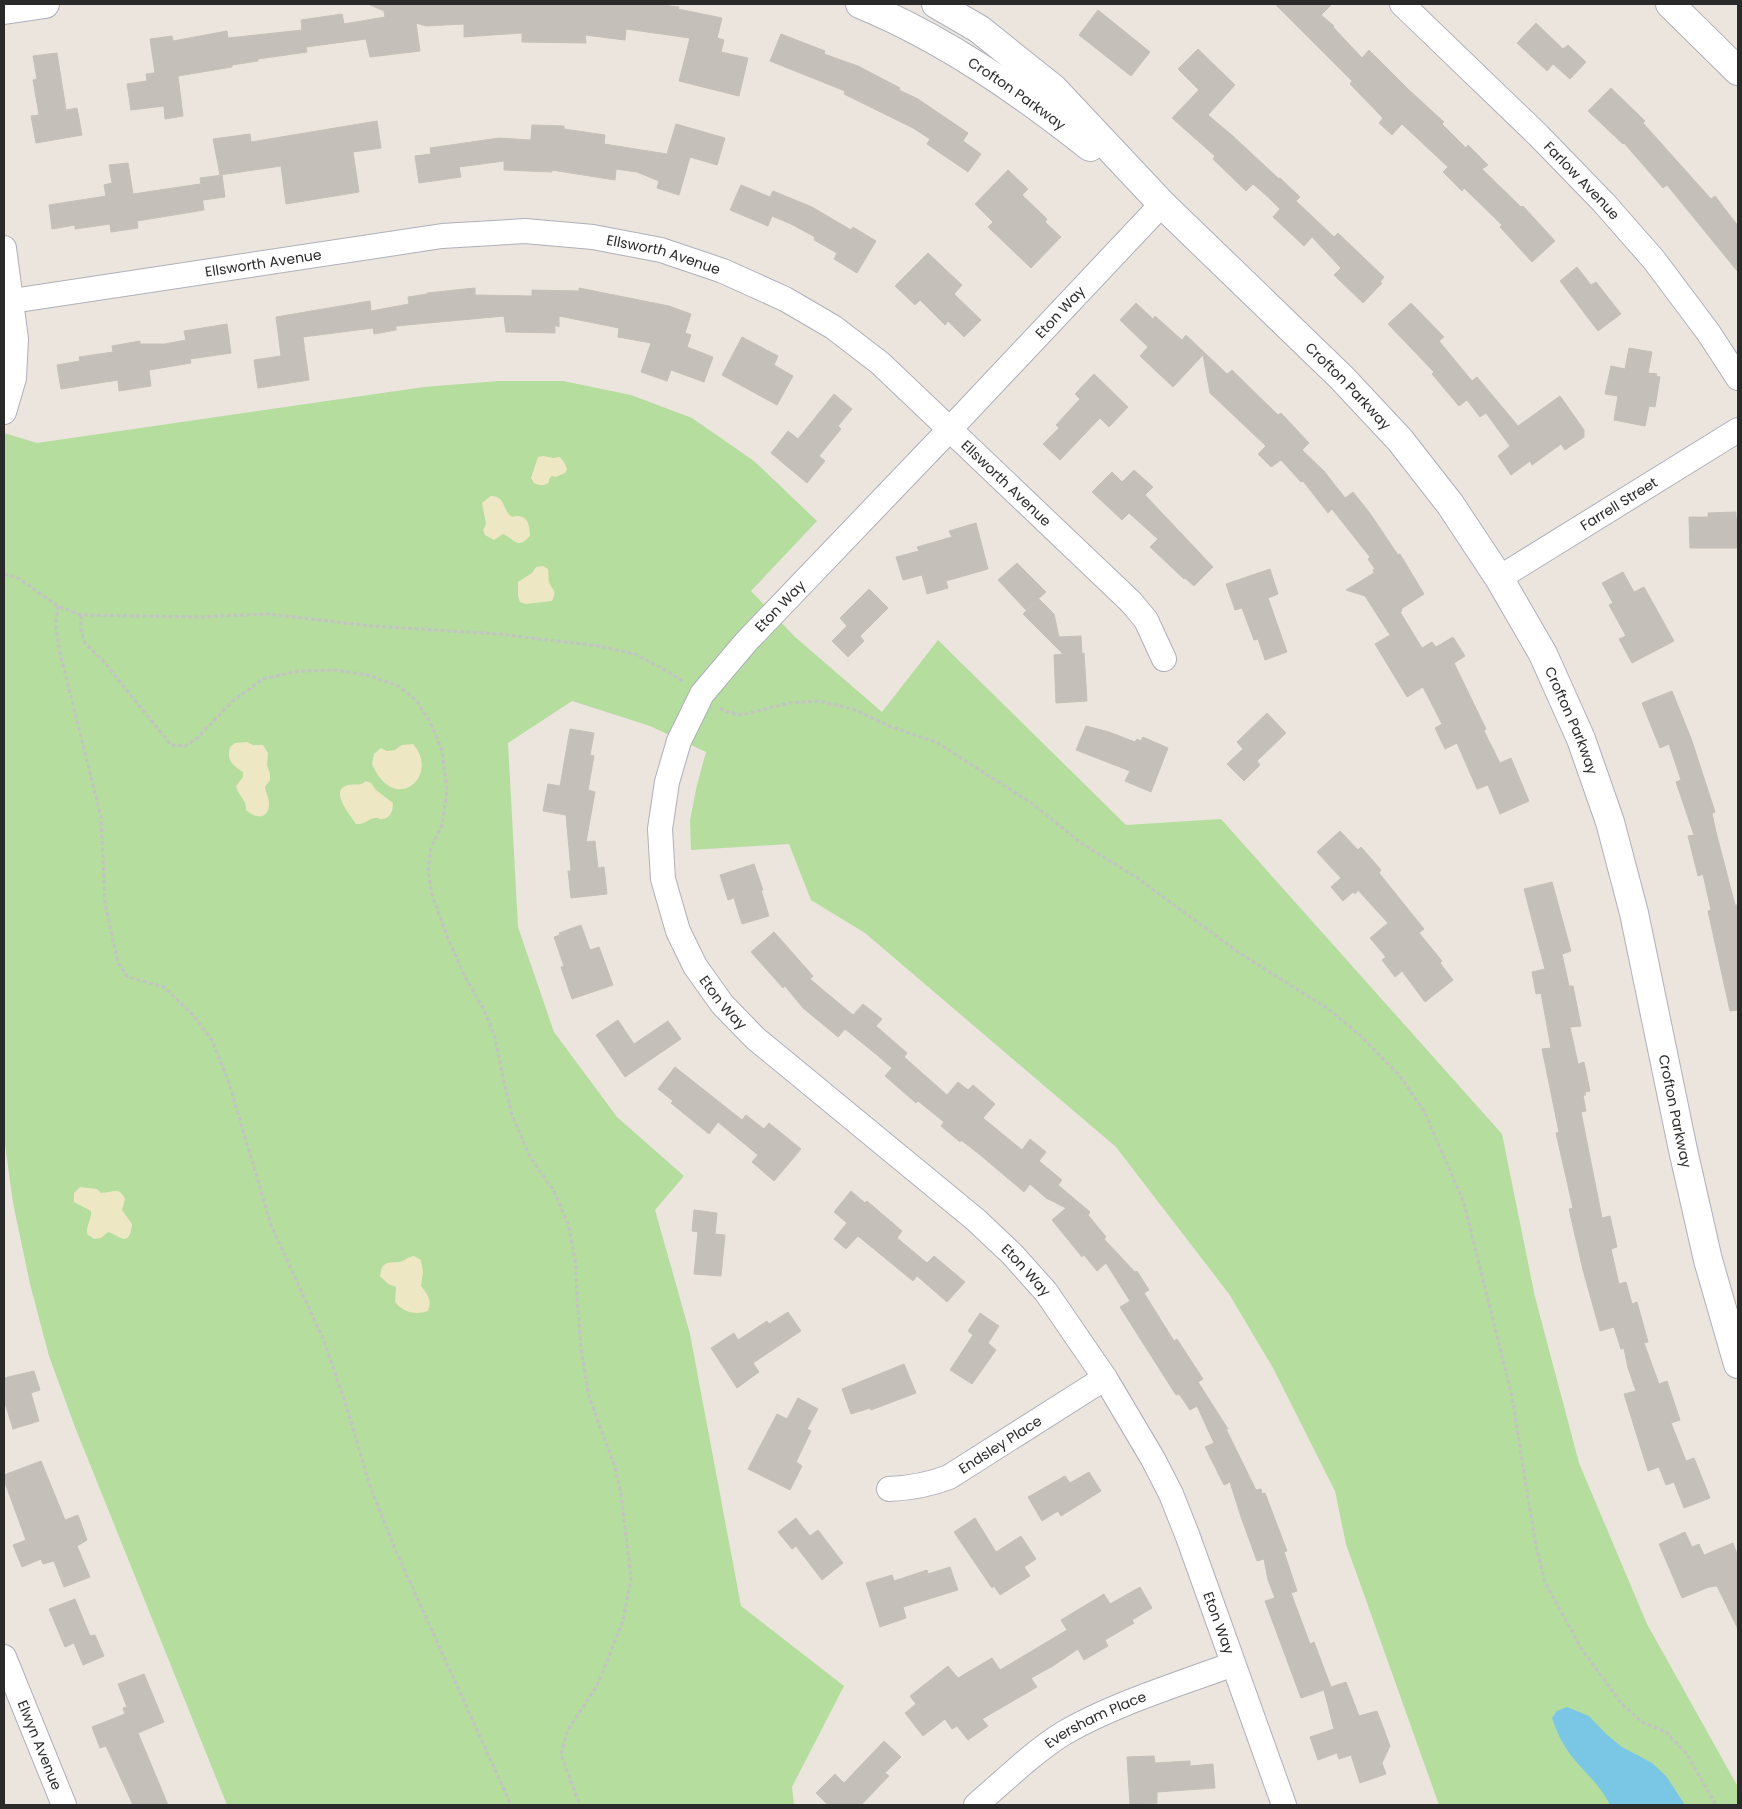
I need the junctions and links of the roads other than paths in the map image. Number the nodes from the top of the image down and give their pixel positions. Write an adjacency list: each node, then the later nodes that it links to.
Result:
1 (45, 4): 6 (street)
2 (860, 4): 8 (street, Crofton Parkway)
3 (936, 4): 8 (street, Crofton Parkway)
4 (1402, 4): 11 (street, Farlow Avenue)
5 (1670, 4): 7 (street)
6 (4, 10)
7 (1738, 71)
8 (1162, 204): 13 (street, Eton Way); 15 (street, Crofton Parkway)
9 (4, 248): 10 (street)
10 (12, 301): 12 (street); 13 (street, Ellsworth Avenue)
11 (1738, 378)
12 (4, 412)
13 (950, 429): 16 (street, Ellsworth Avenue); 18 (street, Eton Way)
14 (1738, 430): 15 (street, Farrell Street)
15 (1499, 578): 17 (street, Crofton Parkway)
16 (1164, 658)
17 (1738, 1364)
18 (1104, 1378): 19 (street, Endsley Place); 21 (street, Eton Way)
19 (889, 1490)
20 (4, 1656): 22 (street, Elwyn Avenue)
21 (1233, 1664): 23 (street, Eversham Place); 24 (street, Eton Way)
22 (64, 1805)
23 (976, 1805)
24 (1284, 1805)

